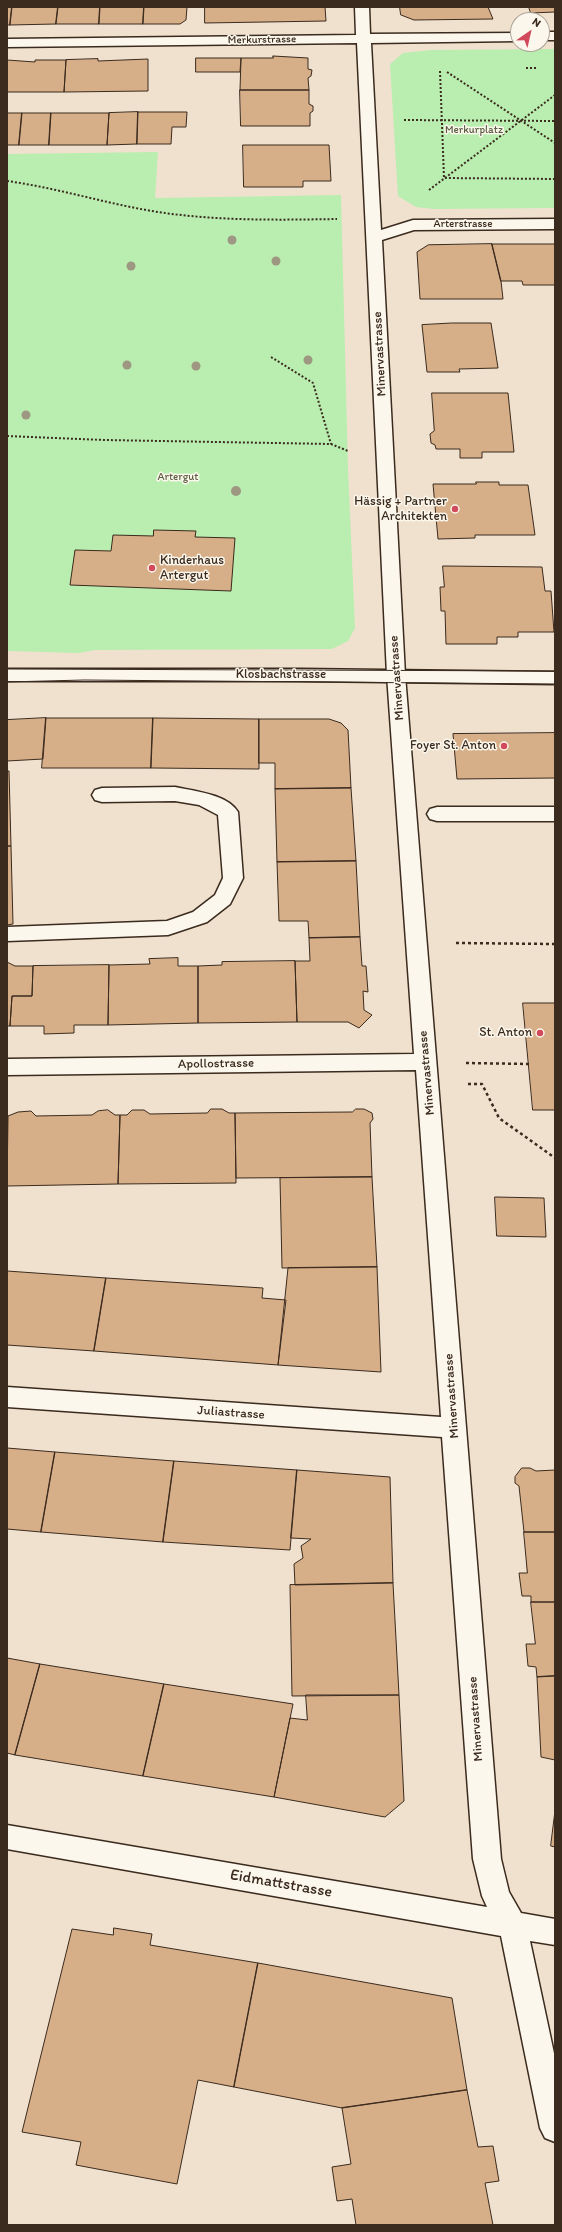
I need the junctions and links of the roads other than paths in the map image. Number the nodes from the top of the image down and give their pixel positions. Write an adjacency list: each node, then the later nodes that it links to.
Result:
1 (362, 7): 3 (street, Minervastrasse)
2 (510, 37): 3 (street, Merkurstrasse)
3 (363, 38): 4 (street, Merkurstrasse); 6 (street, Minervastrasse)
4 (7, 43)
5 (555, 224): 6 (street, Arterstrasse)
6 (374, 237): 8 (street, Minervastrasse)
7 (7, 676): 8 (street, Klosbachstrasse)
8 (396, 676): 9 (street, Klosbachstrasse); 14 (street, Minervastrasse)
9 (555, 678)
10 (102, 794): 13 (street)
11 (437, 814): 12 (street)
12 (555, 814)
13 (7, 934)
14 (426, 1062): 15 (street, Apollostrasse); 17 (street, Minervastrasse)
15 (7, 1067)
16 (7, 1397): 17 (street, Juliastrasse)
17 (454, 1428): 19 (street, Minervastrasse)
18 (7, 1837): 19 (street, Eidmattstrasse)
19 (513, 1925): 20 (street, Eidmattstrasse); 21 (street, Minervastrasse)
20 (555, 1932)
21 (555, 2128)

